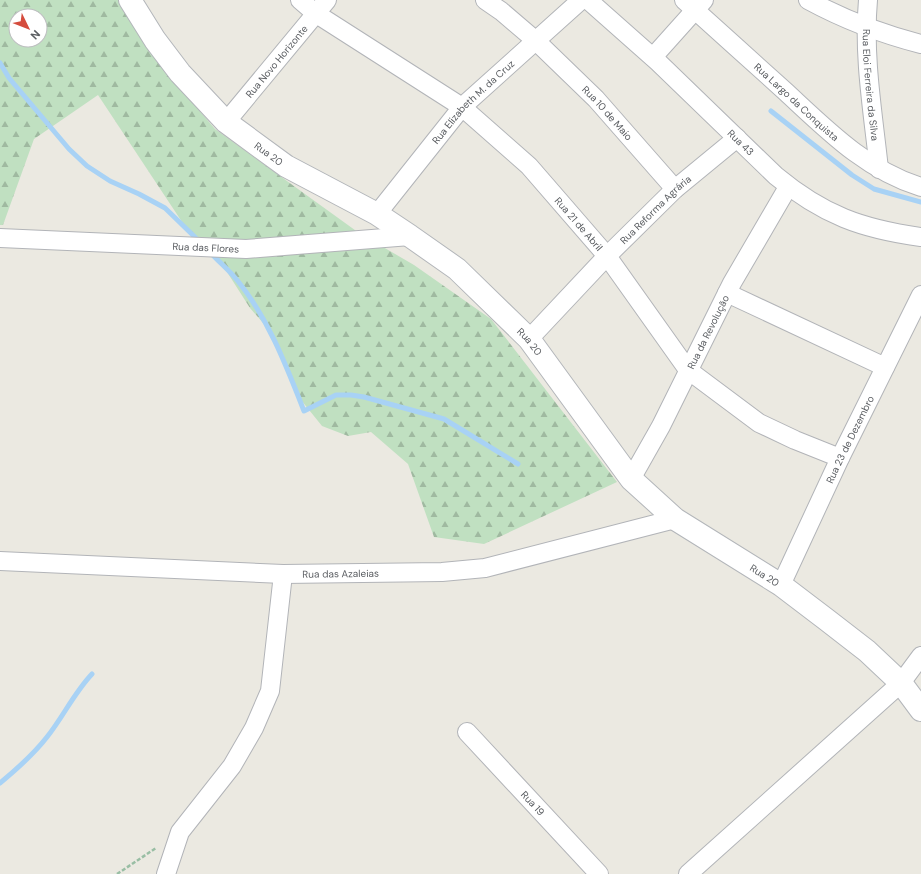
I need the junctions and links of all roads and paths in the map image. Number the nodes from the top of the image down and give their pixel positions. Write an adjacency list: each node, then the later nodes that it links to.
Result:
1 (130, 0): 10 (street, Rua 20)
2 (300, 0): 9 (street, Rua 21 de Abril)
3 (485, 0): 12 (street, Rua 10 de Maio)
4 (581, 0): 12 (street, Rua Elizabeth M. da Cruz)
5 (588, 0): 14 (street, Rua 43)
6 (808, 0): 11 (street)
7 (868, 0): 11 (street, Rua Eloi Ferreira da Silva)
8 (695, 3): 14 (street); 18 (street, Rua Largo da Conquista)
9 (321, 6): 15 (street, Rua 21 de Abril); 16 (street, Rua Novo Horizonte)
10 (140, 9): 16 (street, Rua 20)
11 (866, 26): 13 (street); 18 (street, Rua Eloi Ferreira da Silva)
12 (535, 40): 15 (street, Rua Elizabeth M. da Cruz); 21 (street, Rua 10 de Maio)
13 (921, 44)
14 (653, 57): 17 (street, Rua 43)
15 (462, 107): 22 (street, Rua Elizabeth M. da Cruz); 26 (street, Rua 21 de Abril)
16 (226, 122): 22 (street, Rua 20)
17 (737, 138): 19 (street, Rua 43); 21 (street, Rua Reforma Agrária)
18 (879, 169): 20 (street, Rua Largo da Conquista)
19 (788, 187): 24 (street, Rua 43); 27 (street, Rua da Revolução)
20 (921, 187)
21 (675, 189): 26 (street, Rua Reforma Agrária)
22 (377, 214): 23 (street, Rua 20)
23 (410, 236): 25 (street, Rua das Flores); 29 (street, Rua 20)
24 (921, 237)
25 (0, 238)
26 (607, 256): 29 (street, Rua Reforma Agrária); 31 (street, Rua 21 de Abril)
27 (727, 293): 30 (street); 31 (street, Rua da Revolução)
28 (921, 295): 30 (street, Rua 23 de Dezembro)
29 (529, 339): 33 (street, Rua 20)
30 (885, 367): 32 (street, Rua 23 de Dezembro)
31 (688, 370): 32 (street, Rua 21 de Abril); 33 (street, Rua da Revolução)
32 (840, 458): 37 (street, Rua 23 de Dezembro)
33 (631, 479): 34 (street, Rua 20)
34 (675, 519): 36 (street, Rua das Azaleias); 37 (street, Rua 20)
35 (0, 562): 36 (street, Rua das Azaleias)
36 (283, 574): 42 (street)
37 (781, 585): 39 (street, Rua 20)
38 (921, 656): 39 (street)
39 (910, 690): 40 (street, Rua 20); 46 (street)
40 (921, 710)
41 (466, 732): 45 (street, Rua 19)
42 (180, 832): 43 (path); 44 (street)
43 (117, 874)
44 (166, 874)
45 (599, 874)
46 (688, 874)

